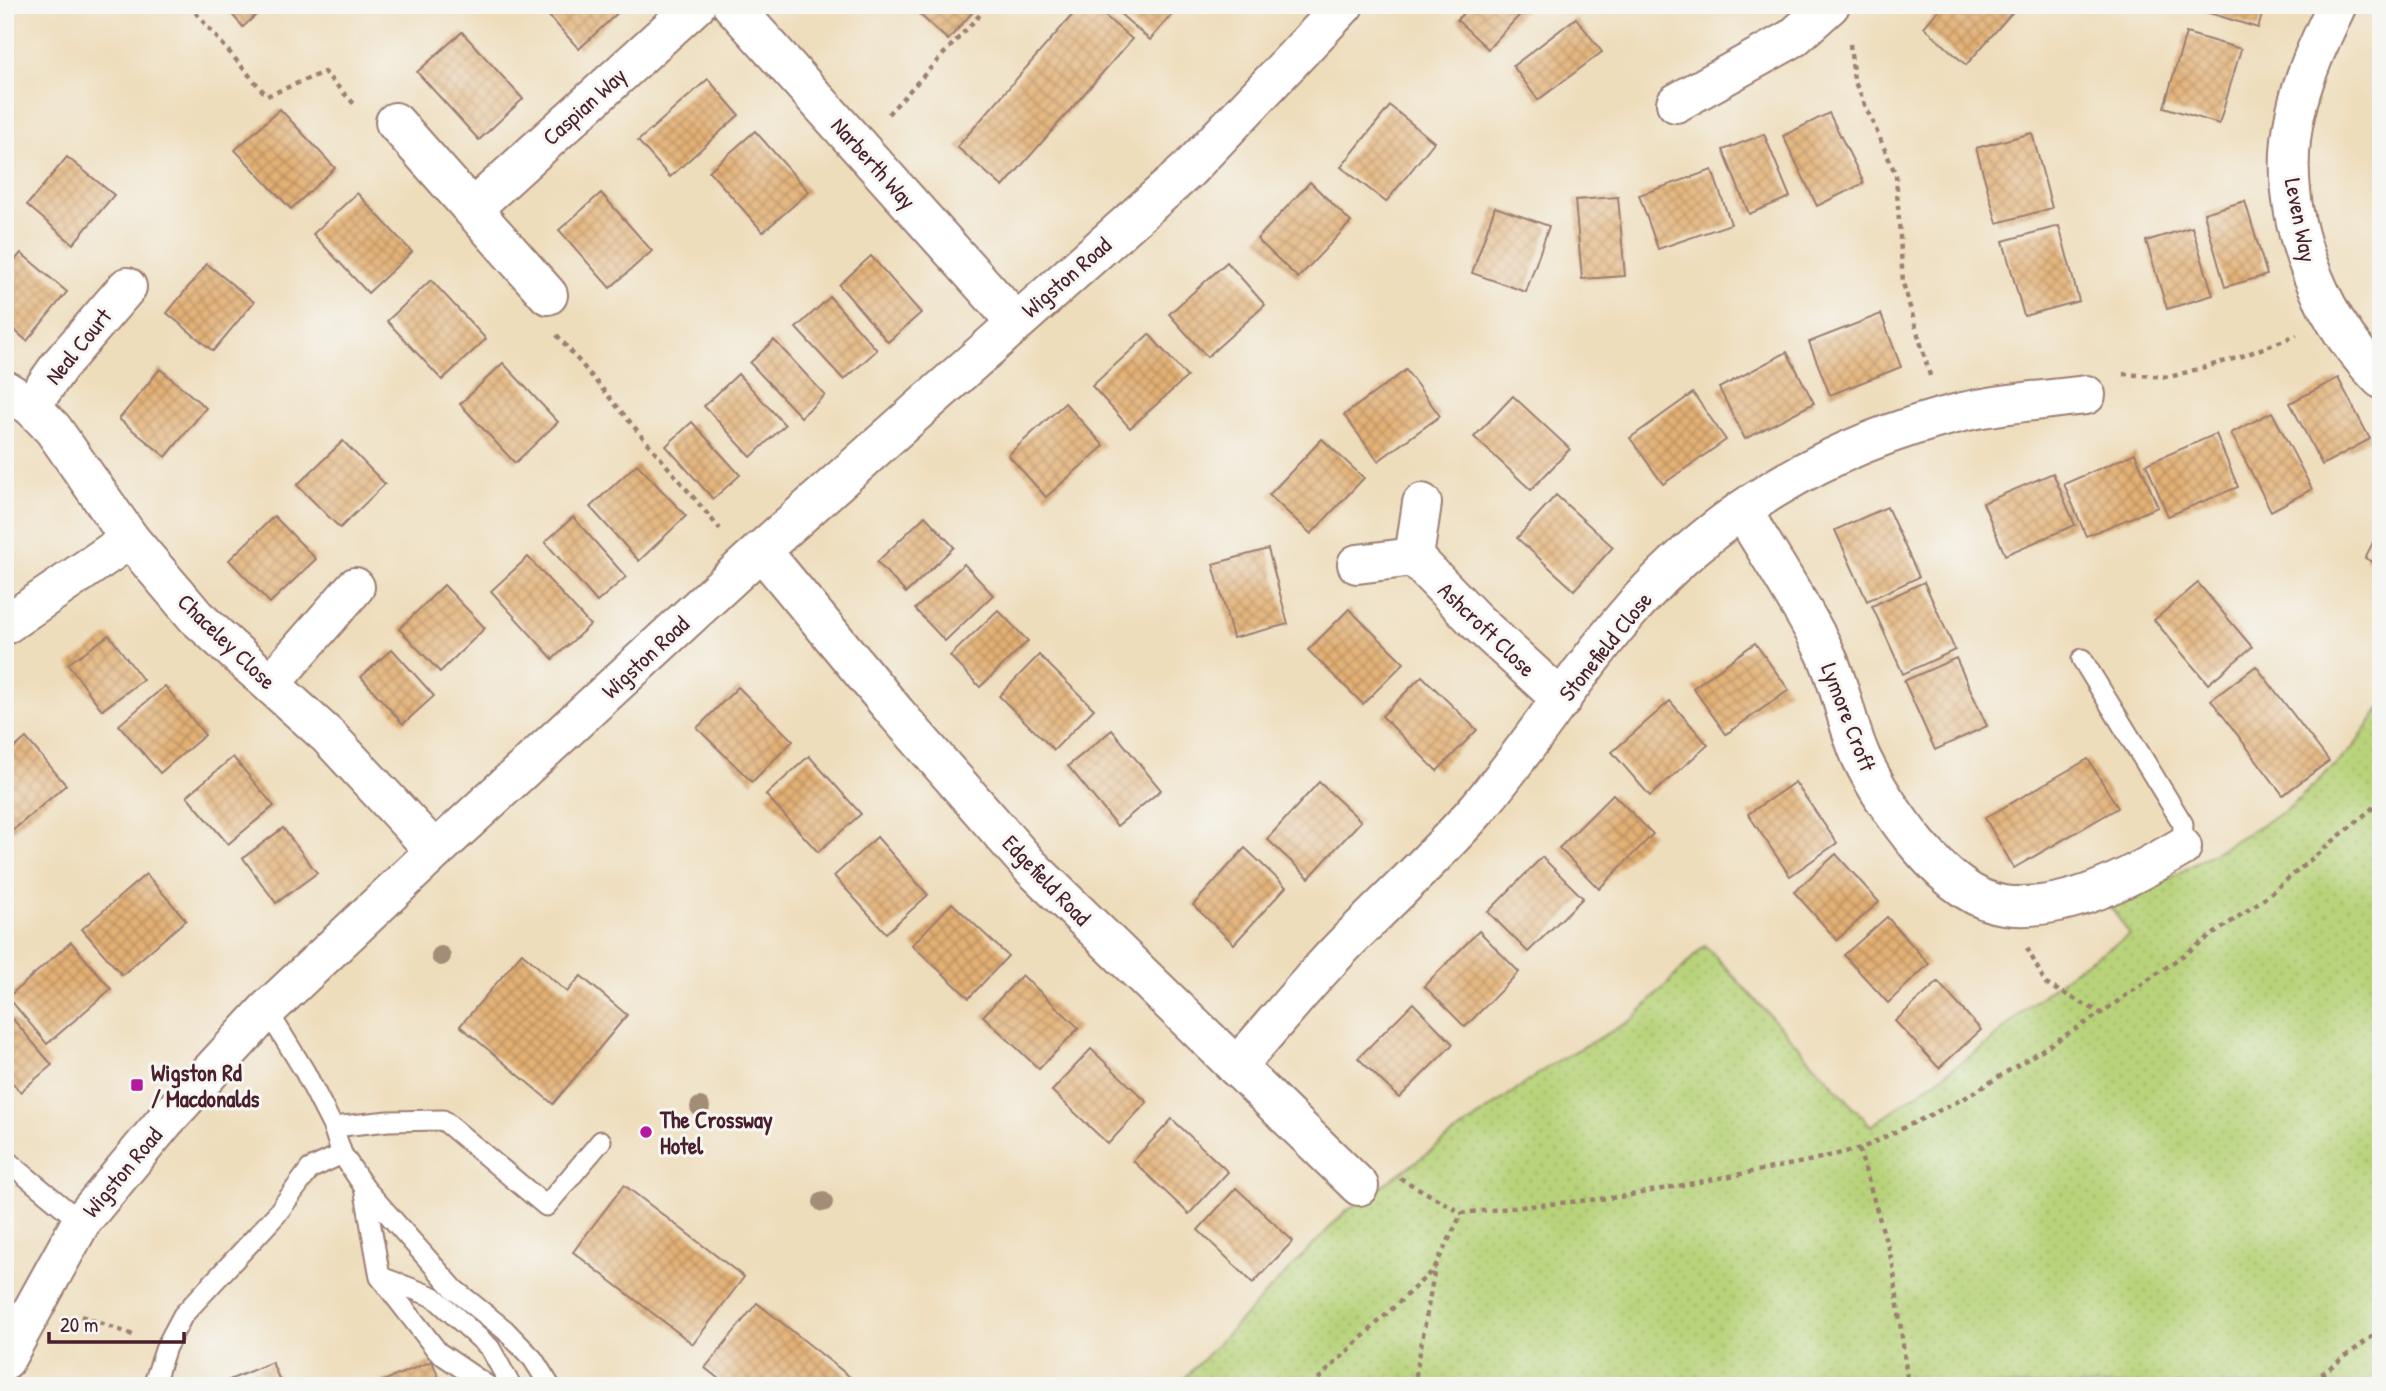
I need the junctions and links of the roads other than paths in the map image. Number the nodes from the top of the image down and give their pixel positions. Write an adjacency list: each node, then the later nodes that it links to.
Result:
1 (696, 5): 8 (street, Caspian Way)
2 (732, 5): 11 (street, Narberth Way)
3 (1344, 5): 11 (street, Wigston Road)
4 (1830, 5): 6 (street)
5 (2337, 5): 12 (street, Leven Way)
6 (1676, 103)
7 (395, 122): 8 (street)
8 (472, 209): 10 (street)
9 (127, 287): 14 (street, Neal Court)
10 (548, 295)
11 (1015, 321): 18 (street, Wigston Road)
12 (2381, 379)
13 (2086, 395): 16 (street, Stonefield Close)
14 (18, 398): 17 (street, Chaceley Close)
15 (1422, 503): 19 (street)
16 (1742, 510): 25 (street, Stonefield Close); 26 (street, Lymore Croft)
17 (131, 539): 22 (street); 24 (street, Chaceley Close)
18 (755, 556): 27 (street, Wigston Road); 29 (street, Edgefield Road)
19 (1414, 557): 20 (street); 25 (street, Ashcroft Close)
20 (1357, 564)
21 (355, 587): 24 (street)
22 (5, 625)
23 (2082, 659): 26 (lane)
24 (271, 683): 27 (street, Chaceley Close)
25 (1562, 700): 29 (street, Stonefield Close)
26 (2182, 847)
27 (435, 851): 28 (street, Wigston Road)
28 (267, 1010): 30 (lane); 36 (street, Wigston Road)
29 (1236, 1067): 34 (street, Edgefield Road)
30 (333, 1127): 31 (lane); 32 (lane)
31 (601, 1141)
32 (342, 1154): 35 (lane); 39 (lane)
33 (5, 1159): 36 (lane)
34 (1359, 1186)
35 (364, 1187): 37 (lane); 42 (lane)
36 (80, 1222): 38 (street, Wigston Road)
37 (380, 1277): 40 (lane); 41 (lane)
38 (5, 1360)
39 (153, 1386)
40 (488, 1386)
41 (512, 1386)
42 (550, 1386)

